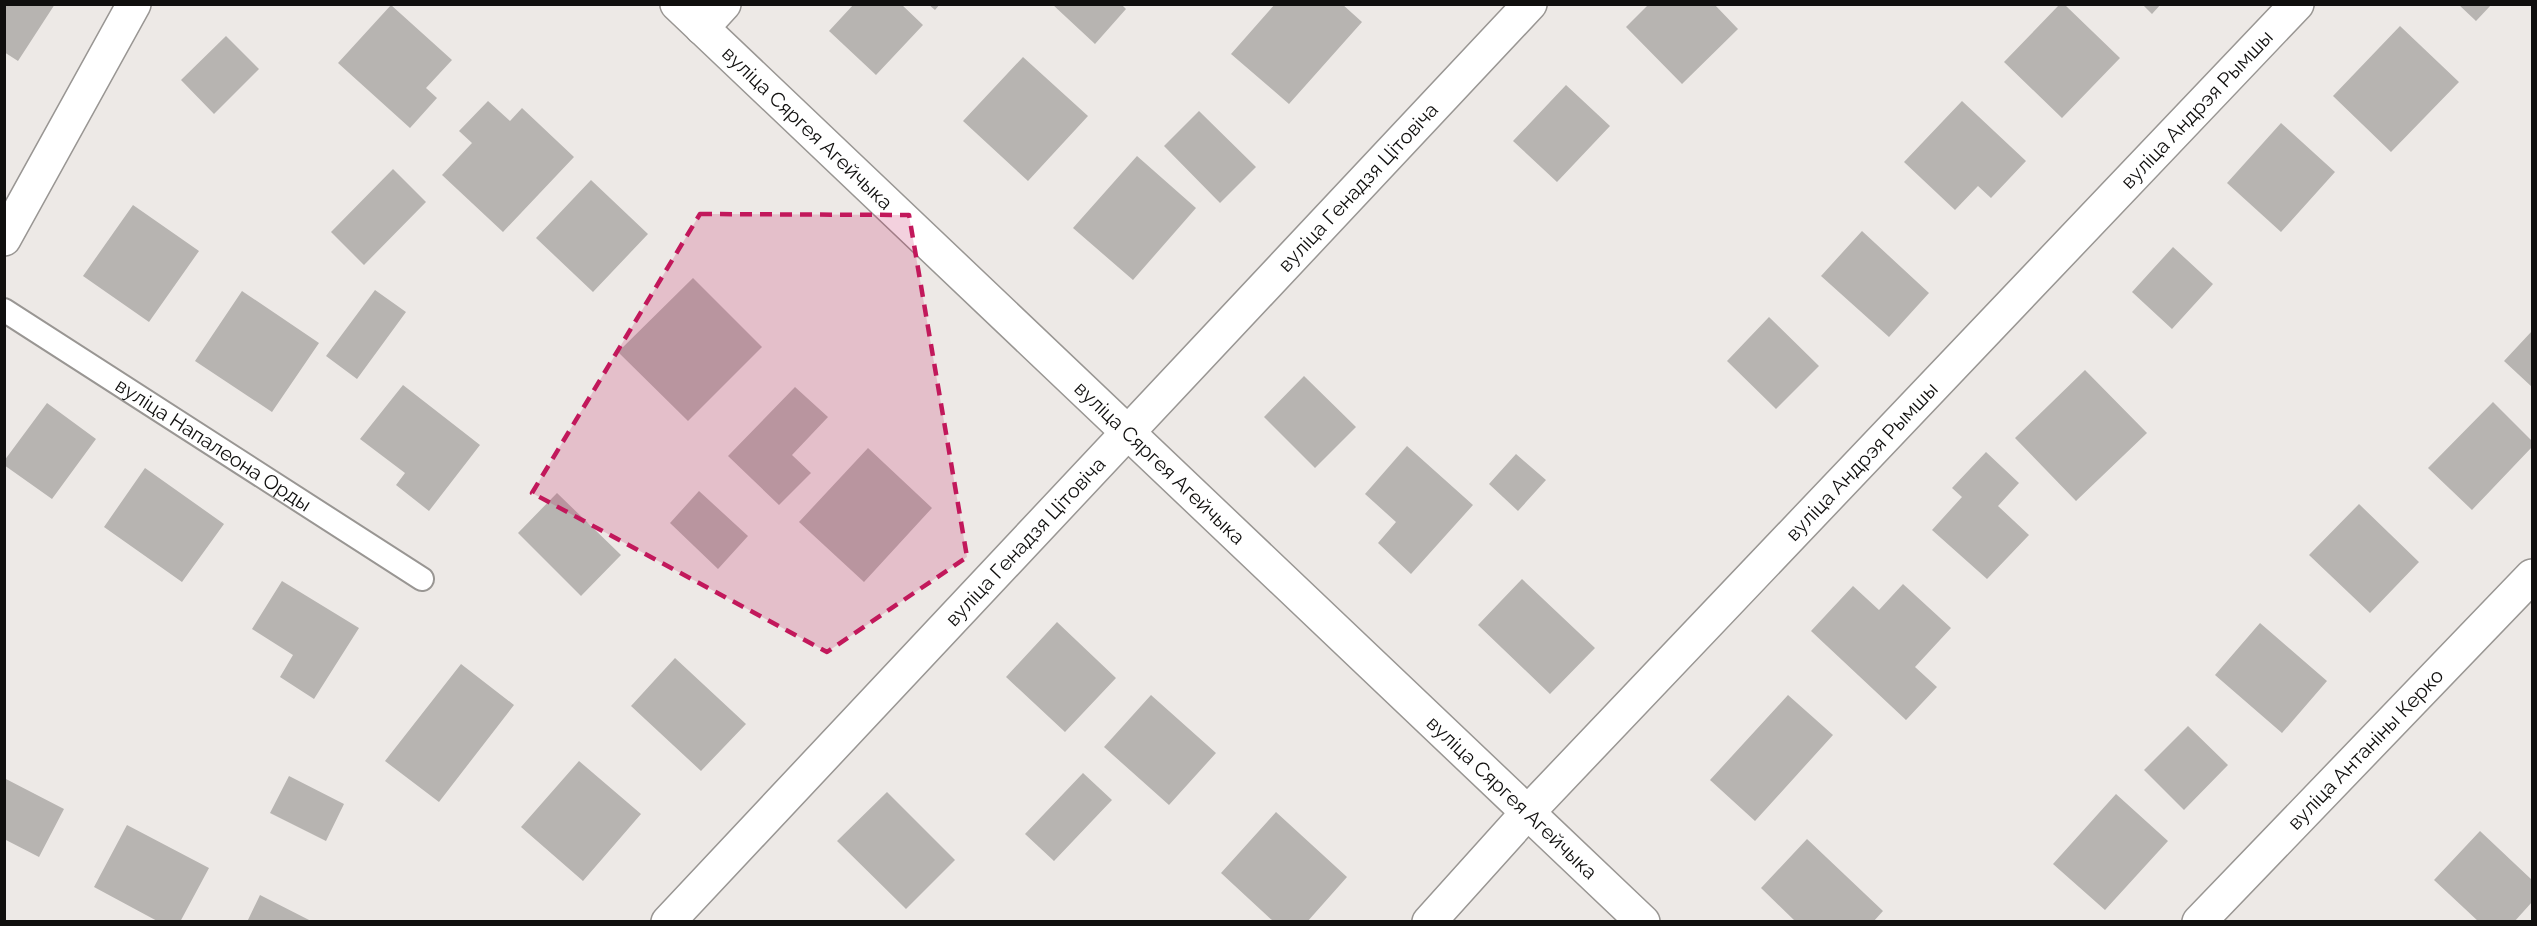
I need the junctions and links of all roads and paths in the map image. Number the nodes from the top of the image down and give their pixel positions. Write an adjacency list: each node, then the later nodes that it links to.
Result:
1 (134, 4): 7 (street)
2 (677, 4): 6 (street, вуліца Сяргея Агейчыка)
3 (724, 4): 6 (street)
4 (1530, 4): 9 (street, вуліца Генадзя Цітовіча)
5 (2298, 4): 12 (street, вуліца Андрэя Рымшы)
6 (702, 28): 9 (street, вуліца Сяргея Агейчыка)
7 (4, 239)
8 (4, 310): 11 (lane, вуліца Напалеона Орды)
9 (1126, 432): 12 (street, вуліца Сяргея Агейчыка); 13 (street, вуліца Генадзя Цітовіча)
10 (2532, 576): 16 (street, вуліца Антаніны Керко)
11 (422, 579)
12 (1528, 812): 14 (street, вуліца Андрэя Рымшы); 15 (street, вуліца Сяргея Агейчыка)
13 (668, 921)
14 (1429, 921)
15 (1643, 921)
16 (2199, 921)

